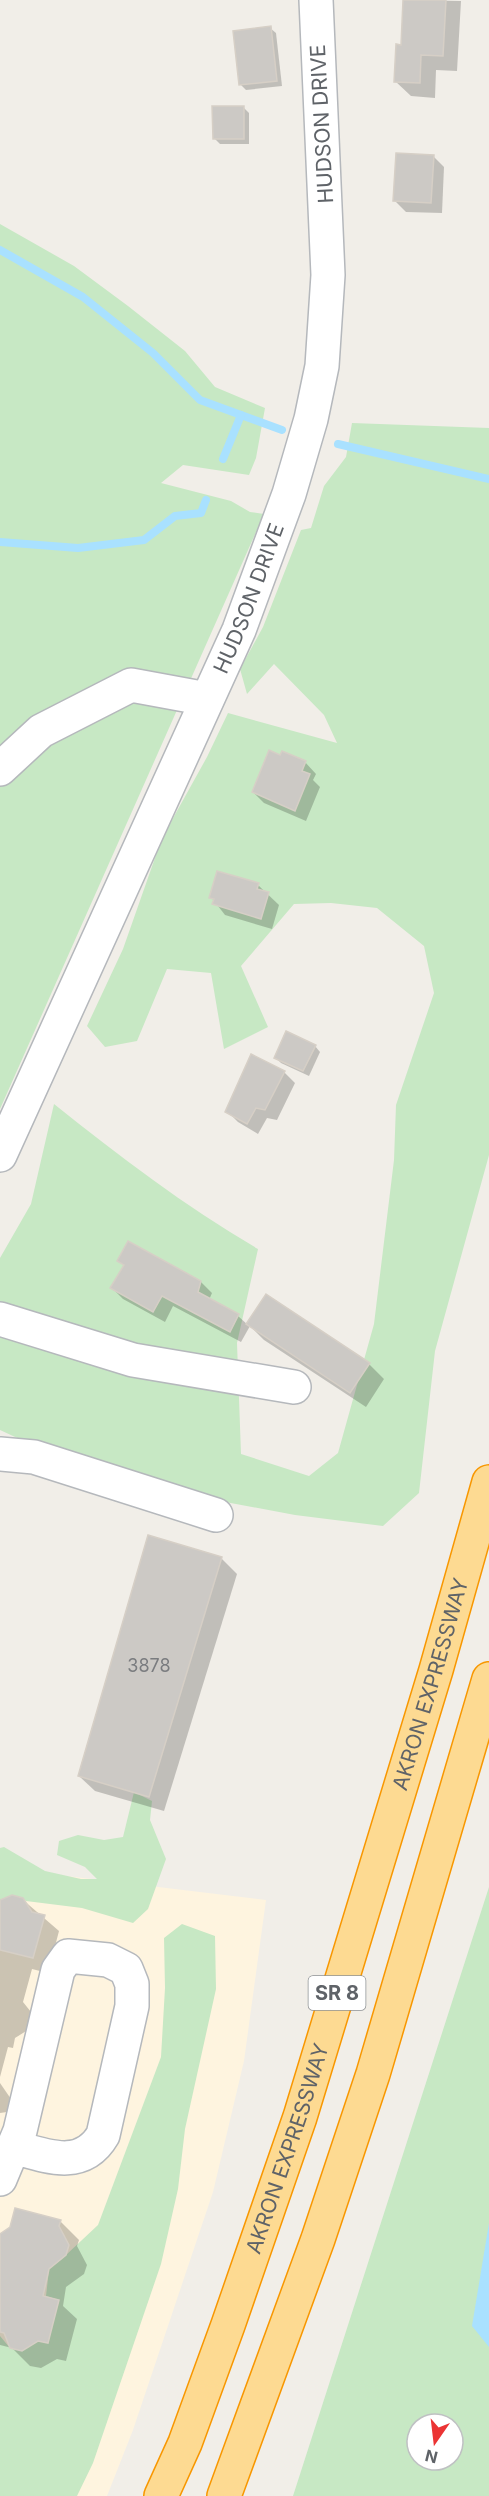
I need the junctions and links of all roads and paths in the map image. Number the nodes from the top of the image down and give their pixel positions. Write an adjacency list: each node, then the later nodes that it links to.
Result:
1 (316, 0): 2 (street, HUDSON DRIVE)
2 (207, 699): 3 (street); 4 (street, HUDSON DRIVE)
3 (0, 769)
4 (0, 1155)
5 (0, 1319): 6 (street)
6 (294, 1387)
7 (0, 1454): 9 (street)
8 (489, 1482): 13 (highway, AKRON EXPRESSWAY / SR 8)
9 (216, 1515)
10 (489, 1679): 14 (highway, SR 8)
11 (14, 2147): 11 (street); 12 (street)
12 (0, 2179)
13 (161, 2496)
14 (224, 2496)

